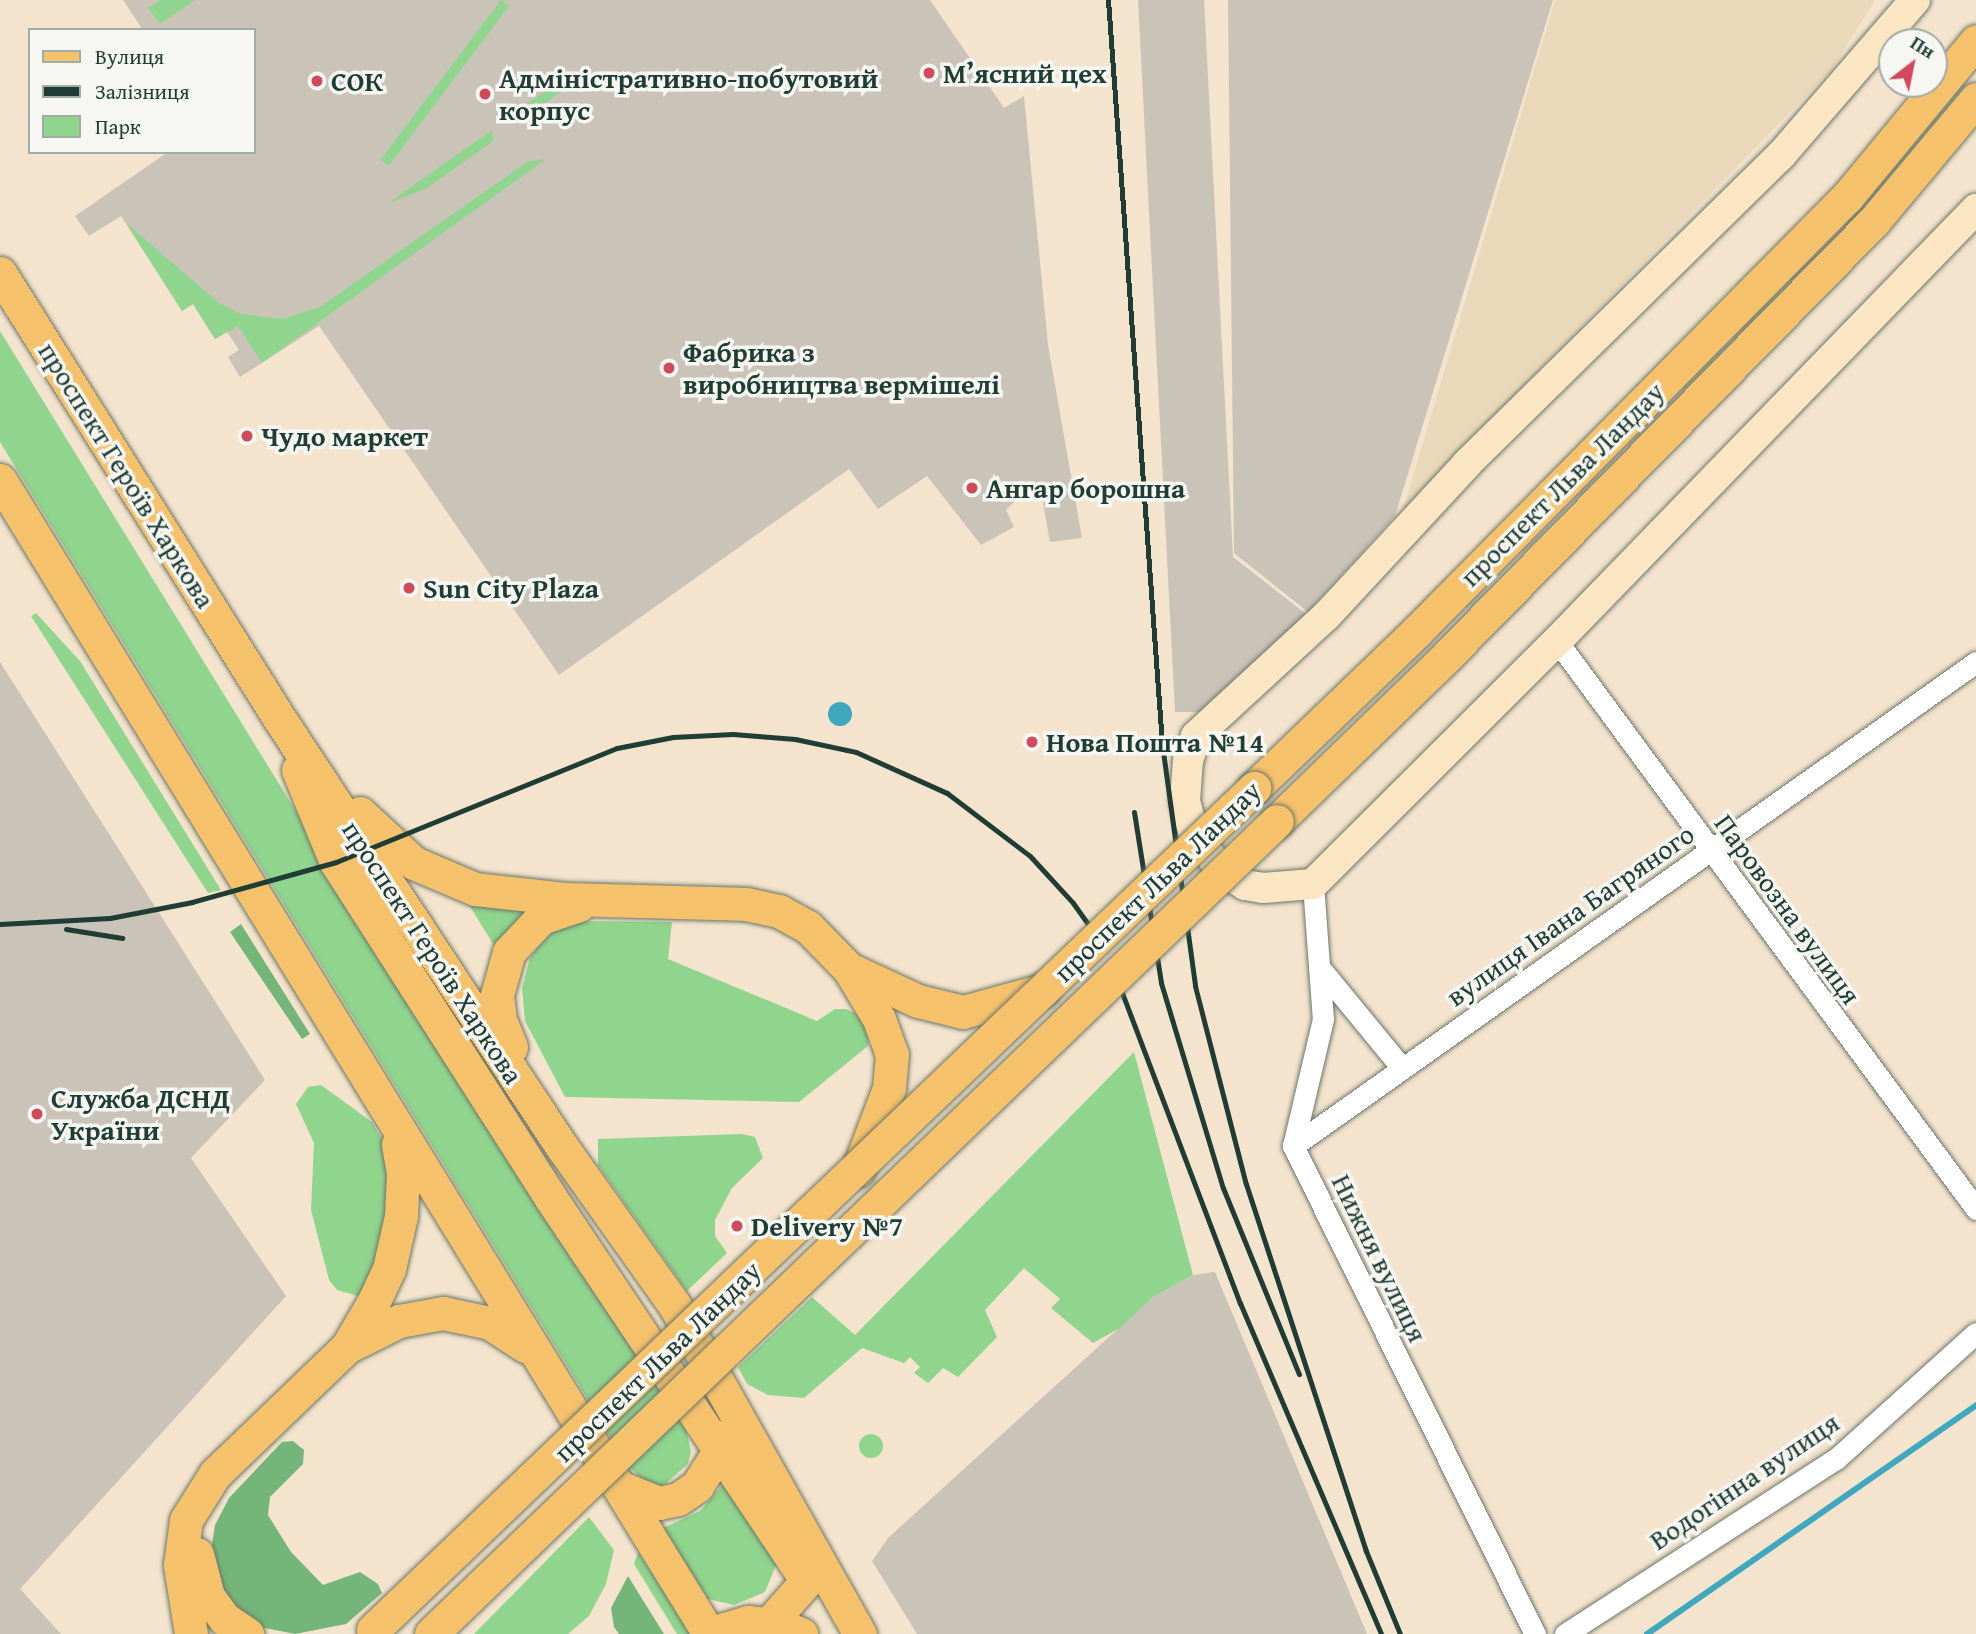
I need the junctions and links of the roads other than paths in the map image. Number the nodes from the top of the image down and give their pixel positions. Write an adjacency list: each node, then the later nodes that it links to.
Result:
1 (1915, 0): 11 (street)
2 (1976, 41): 15 (main road, проспект Льва Ландау, bridge)
3 (1976, 99): 34 (main road, проспект Льва Ландау, bridge)
4 (1976, 209): 7 (street)
5 (0, 273): 9 (main road, проспект Героїв Харкова)
6 (0, 480): 17 (main road)
7 (1557, 641): 10 (street, Паровозна вулиця); 11 (street)
8 (1976, 662): 10 (street, вулиця Івана Багряного)
9 (279, 718): 12 (main road); 19 (main road, проспект Героїв Харкова); 26 (main road)
10 (1710, 850): 16 (street, вулиця Івана Багряного); 21 (street, Паровозна вулиця)
11 (1313, 884): 13 (street)
12 (599, 901): 14 (main road); 19 (main road)
13 (1319, 967): 16 (street); 18 (street)
14 (849, 969): 15 (main road); 20 (main road)
15 (1043, 990): 20 (main road, проспект Льва Ландау, bridge)
16 (1402, 1068): 18 (street, вулиця Івана Багряного)
17 (392, 1125): 23 (main road); 24 (main road)
18 (1293, 1146): 39 (street, Нижня вулиця)
19 (562, 1147): 25 (main road, проспект Героїв Харкова)
20 (858, 1170): 31 (main road, проспект Льва Ландау, bridge)
21 (1976, 1209)
22 (1976, 1333): 40 (street, Водогінна вулиця)
23 (347, 1347): 24 (main road); 27 (main road)
24 (537, 1358): 28 (main road)
25 (723, 1387): 26 (main road); 29 (main road, проспект Героїв Харкова)
26 (712, 1465): 28 (main road); 29 (main road)
27 (215, 1474): 32 (main road); 33 (main road)
28 (622, 1488): 35 (main road)
29 (799, 1547): 30 (main road); 37 (main road); 38 (main road, проспект Героїв Харкова)
30 (760, 1629): 35 (main road); 36 (main road)
31 (370, 1633)
32 (191, 1634)
33 (247, 1634)
34 (431, 1634)
35 (708, 1634)
36 (802, 1634)
37 (844, 1634)
38 (860, 1634)
39 (1535, 1634)
40 (1565, 1634)

